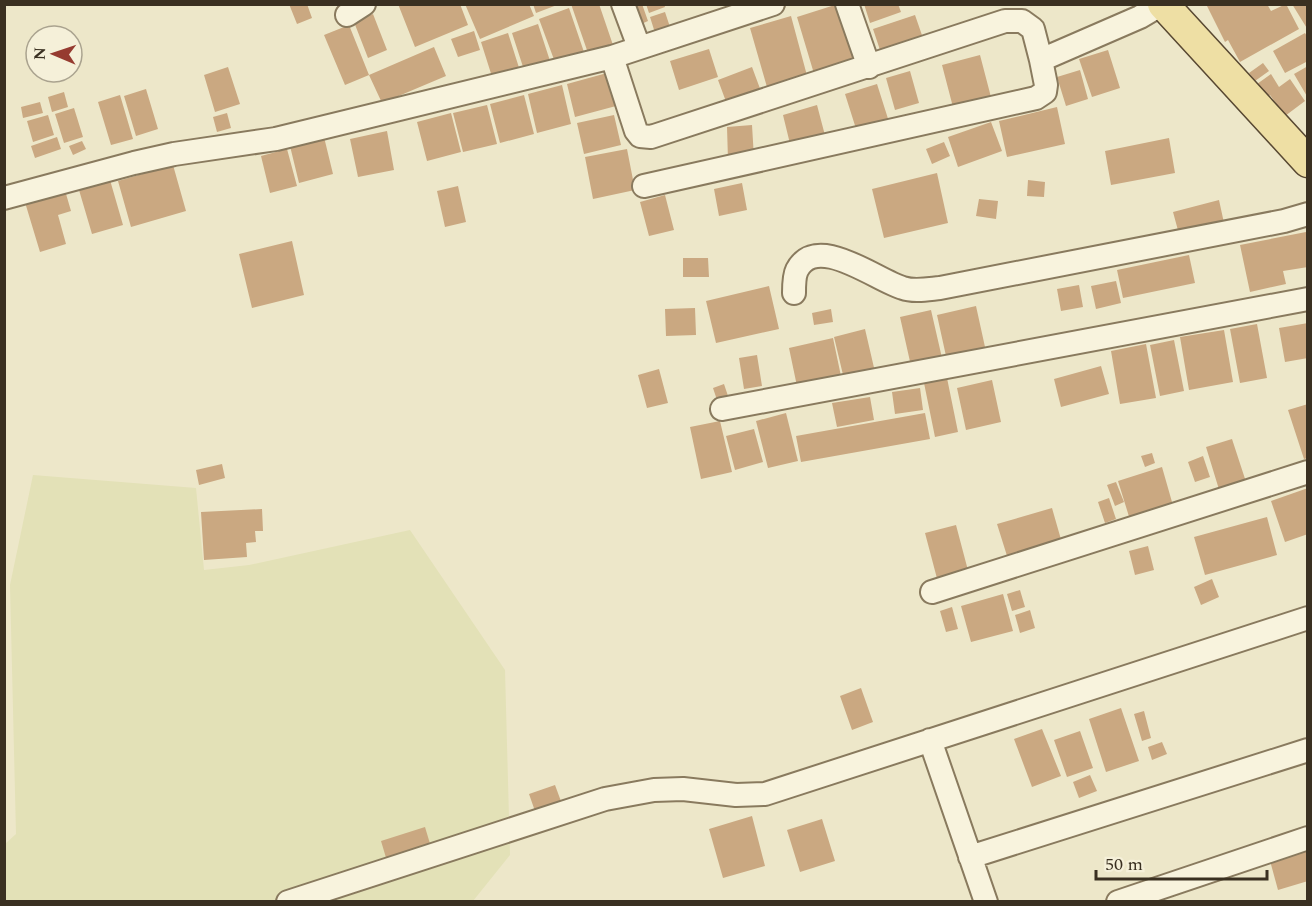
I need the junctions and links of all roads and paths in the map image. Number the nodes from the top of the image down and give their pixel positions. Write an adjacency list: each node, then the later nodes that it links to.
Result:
1 (623, 4): 5 (street)
2 (773, 4): 5 (street)
3 (847, 4): 8 (street)
4 (1156, 8): 7 (street); 9 (main road)
5 (639, 47): 6 (street)
6 (612, 57): 8 (street); 11 (street)
7 (1041, 60): 8 (street); 10 (street)
8 (869, 67)
9 (1308, 162)
10 (644, 186)
11 (4, 198)
12 (1308, 214): 13 (street)
13 (794, 293)
14 (1308, 299): 15 (street)
15 (722, 410)
16 (1308, 472): 17 (street)
17 (932, 592)
18 (1308, 618): 19 (street)
19 (930, 740): 22 (street); 23 (street)
20 (1308, 750): 22 (street)
21 (1308, 838): 25 (street)
22 (970, 857): 24 (street)
23 (288, 902)
24 (986, 902)
25 (1118, 902)

